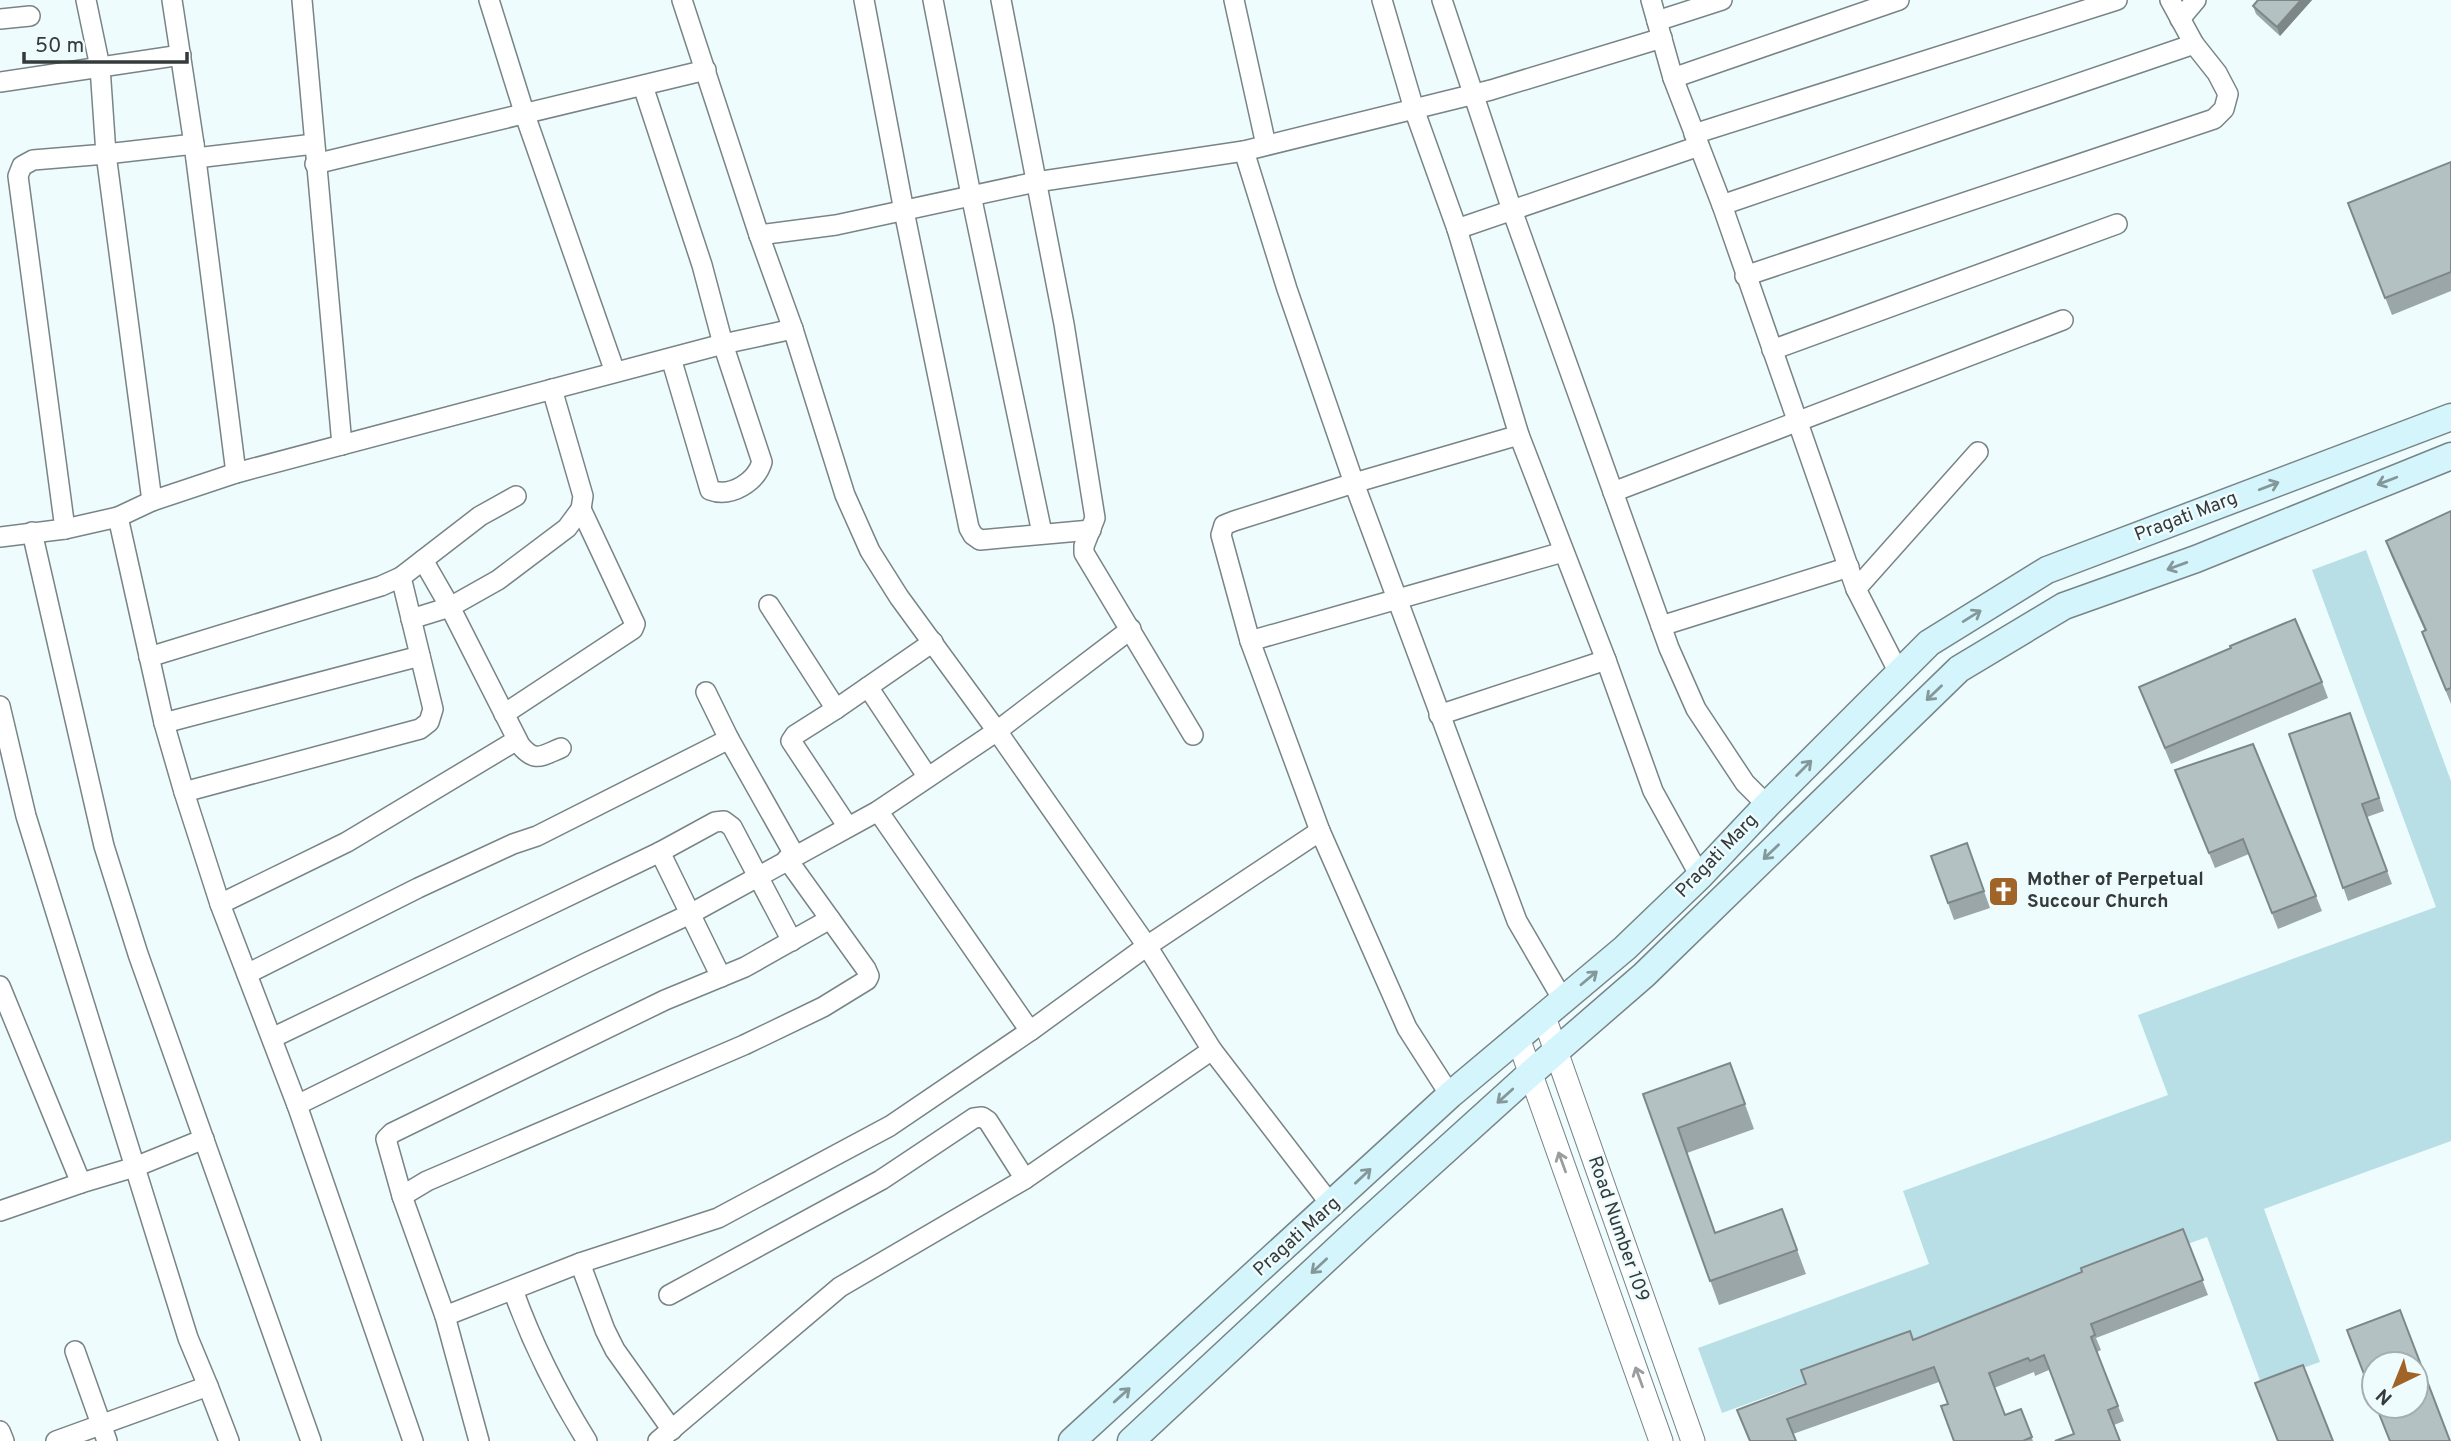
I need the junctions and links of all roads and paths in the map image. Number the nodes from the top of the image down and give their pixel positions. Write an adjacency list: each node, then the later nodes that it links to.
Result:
1 (86, 0): 24 (street)
2 (172, 0): 23 (street)
3 (302, 0): 33 (street)
4 (489, 0): 31 (street)
5 (682, 0): 25 (street)
6 (863, 0): 43 (street)
7 (933, 0): 40 (street)
8 (1000, 0): 39 (street)
9 (1234, 0): 34 (street)
10 (1382, 0): 30 (street)
11 (1442, 0): 29 (street)
12 (1651, 0): 21 (street)
13 (1722, 0): 21 (street)
14 (1899, 0): 26 (street)
15 (2117, 0): 32 (street)
16 (2170, 0): 20 (street)
17 (2196, 0): 20 (street)
18 (30, 16): 19 (street)
19 (0, 19)
20 (2180, 19): 22 (street)
21 (1659, 30): 26 (street); 29 (street)
22 (2194, 44): 41 (street); 47 (street)
23 (181, 55): 24 (street); 35 (street)
24 (100, 67): 27 (street); 37 (street)
25 (706, 70): 28 (street); 46 (street)
26 (1673, 78): 32 (street)
27 (0, 82)
28 (643, 86): 31 (street); 50 (street)
29 (1472, 94): 30 (street); 42 (street)
30 (1413, 109): 34 (street); 45 (street)
31 (525, 115): 38 (street); 53 (street)
32 (1696, 140): 41 (street); 42 (street)
33 (313, 144): 35 (street); 38 (street)
34 (1266, 145): 36 (street)
35 (195, 151): 37 (street); 61 (street)
36 (1244, 151): 39 (street); 62 (street)
37 (106, 154): 65 (street); 68 (street)
38 (315, 164): 58 (street)
39 (1036, 182): 40 (street); 69 (street)
40 (971, 195): 43 (street); 71 (street)
41 (1722, 205): 47 (street)
42 (1512, 210): 45 (street); 63 (street)
43 (904, 211): 46 (street); 71 (street)
44 (2117, 225): 51 (street)
45 (1458, 229): 57 (street)
46 (759, 235): 49 (street)
47 (1745, 276): 51 (street)
48 (2063, 320): 56 (street)
49 (793, 329): 50 (street); 85 (street)
50 (723, 344): 52 (street); 52 (street)
51 (1772, 350): 56 (street)
52 (671, 358): 53 (street)
53 (615, 372): 54 (street)
54 (552, 389): 58 (street); 66 (street)
55 (2451, 417): 89 (main road, Pragati Marg, one-way to 55)
56 (1798, 422): 63 (street); 75 (street)
57 (1519, 435): 62 (street); 73 (street)
58 (342, 445): 61 (street)
59 (1978, 452): 77 (street)
60 (2451, 456): 125 (main road, Pragati Marg, one-way to 125)
61 (236, 473): 65 (street)
62 (1354, 483): 78 (street); 84 (street)
63 (1613, 492): 82 (street)
64 (516, 496): 74 (street)
65 (152, 501): 67 (street)
66 (581, 509): 80 (street); 94 (street)
67 (118, 517): 68 (street); 87 (street)
68 (65, 528): 70 (street)
69 (1091, 530): 71 (street); 83 (street)
70 (32, 532): 72 (street); 129 (street)
71 (1042, 533)
72 (0, 537)
73 (1563, 552): 78 (street); 88 (street)
74 (423, 560): 76 (street); 80 (street)
75 (1849, 567): 77 (street); 82 (street)
76 (401, 577): 81 (street); 87 (street)
77 (1856, 589): 89 (street)
78 (1398, 599): 84 (street); 95 (street)
79 (769, 605): 93 (street)
80 (450, 607): 81 (street); 94 (street)
81 (411, 618): 86 (street)
82 (1661, 626): 104 (street)
83 (1131, 629): 97 (street); 98 (street)
84 (1250, 641): 107 (street)
85 (933, 642): 90 (street); 97 (street)
86 (420, 656): 96 (street); 103 (street)
87 (149, 657): 96 (street)
88 (1606, 660): 95 (street); 111 (street)
89 (1899, 673): 104 (main road, Pragati Marg, one-way to 89)
90 (868, 687): 93 (street); 102 (street)
91 (706, 692): 99 (street)
92 (0, 706): 130 (street)
93 (836, 709): 106 (street)
94 (504, 714): 100 (street)
95 (1439, 715): 120 (street)
96 (164, 723): 103 (street)
97 (997, 731): 102 (street); 116 (street)
98 (1193, 736)
99 (729, 739): 109 (street); 117 (street)
100 (517, 740): 101 (street); 112 (street)
101 (561, 748)
102 (928, 776): 105 (street)
103 (184, 792): 112 (street)
104 (1767, 805): 111 (main road, Pragati Marg)
105 (878, 811): 106 (street); 121 (street)
106 (848, 827): 109 (street)
107 (1320, 831): 116 (street); 127 (street)
108 (660, 852): 110 (street); 113 (street); 122 (street)
109 (791, 858): 110 (street); 114 (street)
110 (756, 876): 113 (street); 115 (street)
111 (1700, 876): 120 (main road, Pragati Marg, one-way to 111)
112 (220, 904): 117 (street)
113 (690, 914): 118 (street); 128 (street)
114 (830, 919): 115 (street); 133 (street)
115 (792, 941): 118 (street)
116 (1147, 946): 121 (street); 124 (street)
117 (247, 974): 122 (street)
118 (721, 977): 133 (street)
119 (0, 986): 132 (street)
120 (1553, 1009): 123 (main road, Pragati Marg); 125 (street, Road Number 109)
121 (1030, 1031): 136 (street)
122 (271, 1038): 128 (street)
123 (1518, 1038): 126 (street, Road Number 109); 127 (main road, Pragati Marg)
124 (1212, 1050): 131 (street); 134 (street)
125 (1556, 1051): 126 (main road, Pragati Marg); 155 (street, Road Number 109)
126 (1531, 1073): 153 (main road, Pragati Marg, one-way to 153); 154 (street, Road Number 109, one-way to 126)
127 (1450, 1096): 134 (main road, Pragati Marg, one-way to 127)
128 (297, 1105): 149 (street)
129 (204, 1139): 130 (street); 148 (street)
130 (135, 1167): 132 (street); 141 (street)
131 (1025, 1179): 138 (street); 144 (street)
132 (81, 1183): 135 (street)
133 (402, 1196): 139 (street)
134 (1332, 1206): 152 (main road, Pragati Marg, one-way to 134)
135 (0, 1211)
136 (580, 1264): 137 (street); 144 (street)
137 (513, 1290): 139 (street); 151 (street)
138 (669, 1294)
139 (445, 1316): 150 (street)
140 (75, 1351): 143 (street)
141 (208, 1386): 143 (street); 147 (street)
142 (0, 1431): 145 (street)
143 (104, 1432): 146 (street)
144 (665, 1436)
145 (4, 1441)
146 (56, 1441)
147 (229, 1441)
148 (311, 1441)
149 (413, 1441)
150 (480, 1441)
151 (587, 1441)
152 (1072, 1441)
153 (1131, 1441)
154 (1661, 1441)
155 (1693, 1441)

